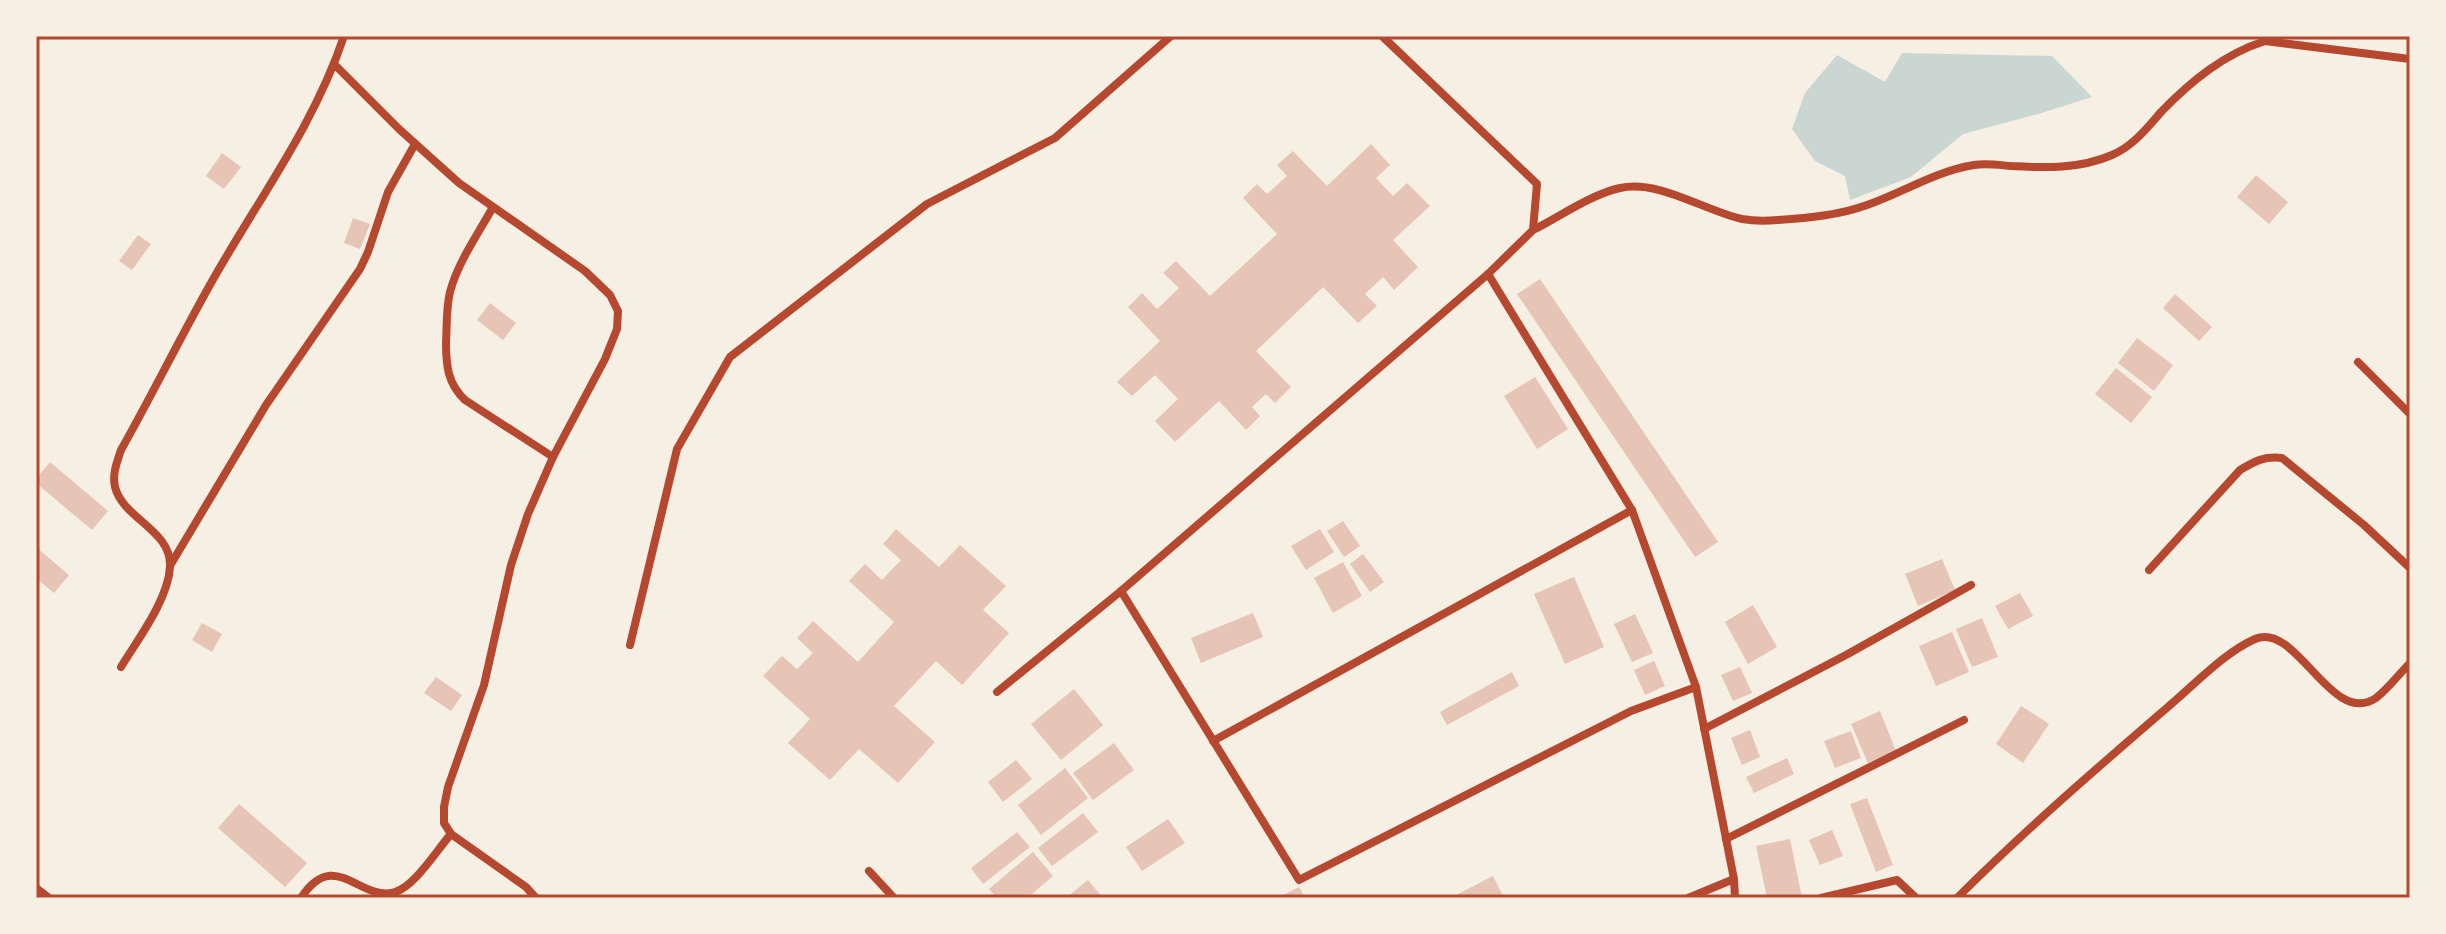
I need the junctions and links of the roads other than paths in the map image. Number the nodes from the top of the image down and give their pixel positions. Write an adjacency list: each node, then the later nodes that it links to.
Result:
1 (344, 36): 5 (street)
2 (1171, 36): 19 (street)
3 (1382, 36): 8 (street)
4 (2410, 59): 8 (street)
5 (335, 65): 6 (street); 14 (street)
6 (415, 144): 7 (street); 14 (street)
7 (493, 207): 12 (street); 12 (street)
8 (1533, 230): 9 (street)
9 (1488, 274): 13 (street); 18 (street)
10 (2358, 362): 11 (street)
11 (2410, 414)
12 (553, 457): 27 (street)
13 (1632, 510): 22 (street); 26 (street)
14 (170, 565): 21 (street)
15 (2410, 568): 16 (street)
16 (2149, 570)
17 (1971, 585): 25 (street)
18 (1121, 591): 23 (street); 26 (street)
19 (630, 645)
20 (2410, 663): 40 (street)
21 (121, 667)
22 (1696, 687): 25 (street); 26 (street)
23 (997, 692)
24 (1964, 720): 28 (street)
25 (1704, 729): 28 (street)
26 (1213, 741)
27 (451, 834): 33 (street); 34 (street)
28 (1726, 839): 30 (street)
29 (869, 871): 35 (street)
30 (1734, 879): 36 (street); 37 (street)
31 (36, 888): 32 (street)
32 (49, 898)
33 (301, 898)
34 (536, 898)
35 (894, 898)
36 (1688, 898)
37 (1735, 898)
38 (1821, 898): 39 (street)
39 (1916, 898)
40 (1957, 898)

